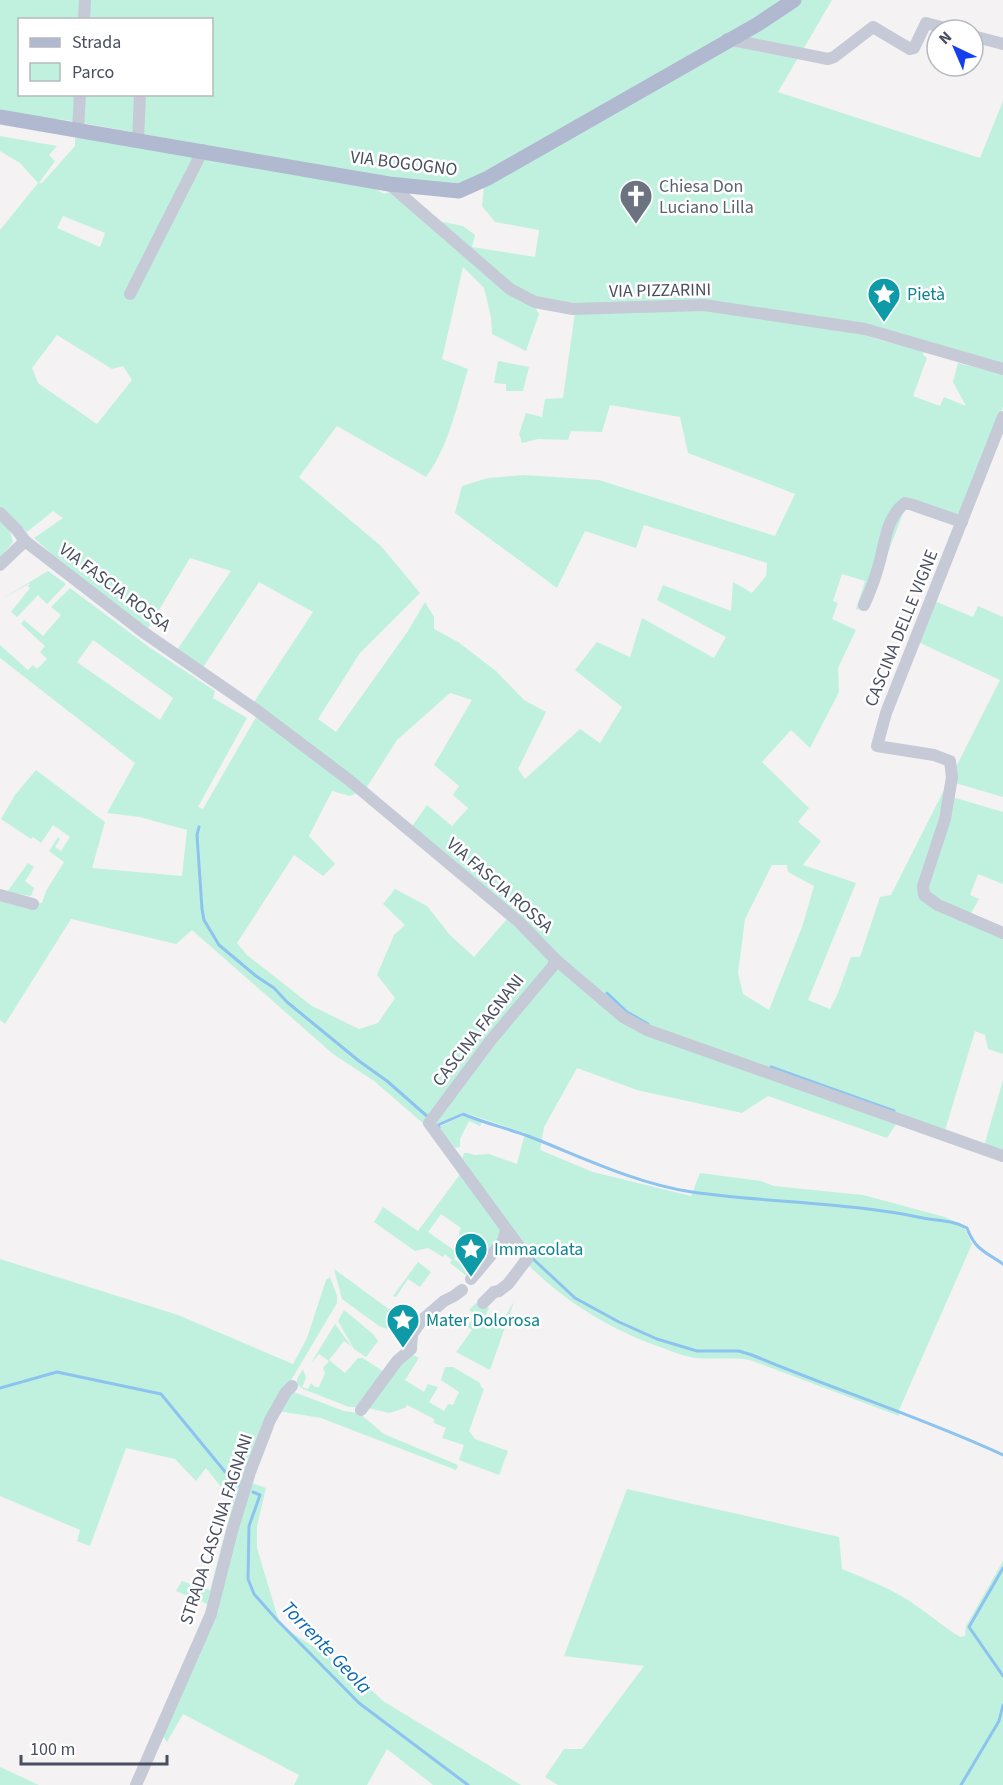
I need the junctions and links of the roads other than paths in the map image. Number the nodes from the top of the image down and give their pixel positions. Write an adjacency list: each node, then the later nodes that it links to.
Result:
1 (85, 0): 3 (street)
2 (794, 0): 5 (main road, VIA BOGOGNO)
3 (84, 18)
4 (925, 23): 5 (street)
5 (728, 39): 14 (main road, VIA BOGOGNO)
6 (985, 39): 7 (street)
7 (1003, 44)
8 (80, 96): 11 (street)
9 (140, 96): 12 (street)
10 (0, 117): 11 (main road, VIA BOGOGNO)
11 (78, 130): 12 (main road, VIA BOGOGNO)
12 (138, 140): 13 (main road, VIA BOGOGNO)
13 (202, 150): 14 (main road, VIA BOGOGNO); 15 (street)
14 (389, 184): 16 (street, VIA PIZZARINI)
15 (130, 294)
16 (1003, 369)
17 (1003, 417): 19 (street, CASCINA DELLE VIGNE)
18 (0, 513): 20 (street, VIA FASCIA ROSSA)
19 (962, 522): 22 (street); 25 (street, CASCINA DELLE VIGNE)
20 (25, 542): 21 (street); 26 (street, VIA FASCIA ROSSA)
21 (0, 565)
22 (864, 606)
23 (0, 895): 24 (street)
24 (33, 904)
25 (1003, 933)
26 (555, 959): 27 (street, VIA FASCIA ROSSA); 28 (street, CASCINA FAGNANI)
27 (1003, 1156)
28 (506, 1230): 29 (street); 31 (street)
29 (471, 1279)
30 (462, 1290): 33 (street)
31 (483, 1303)
32 (292, 1386): 34 (street, STRADA CASCINA FAGNANI)
33 (361, 1410)
34 (136, 1785)

